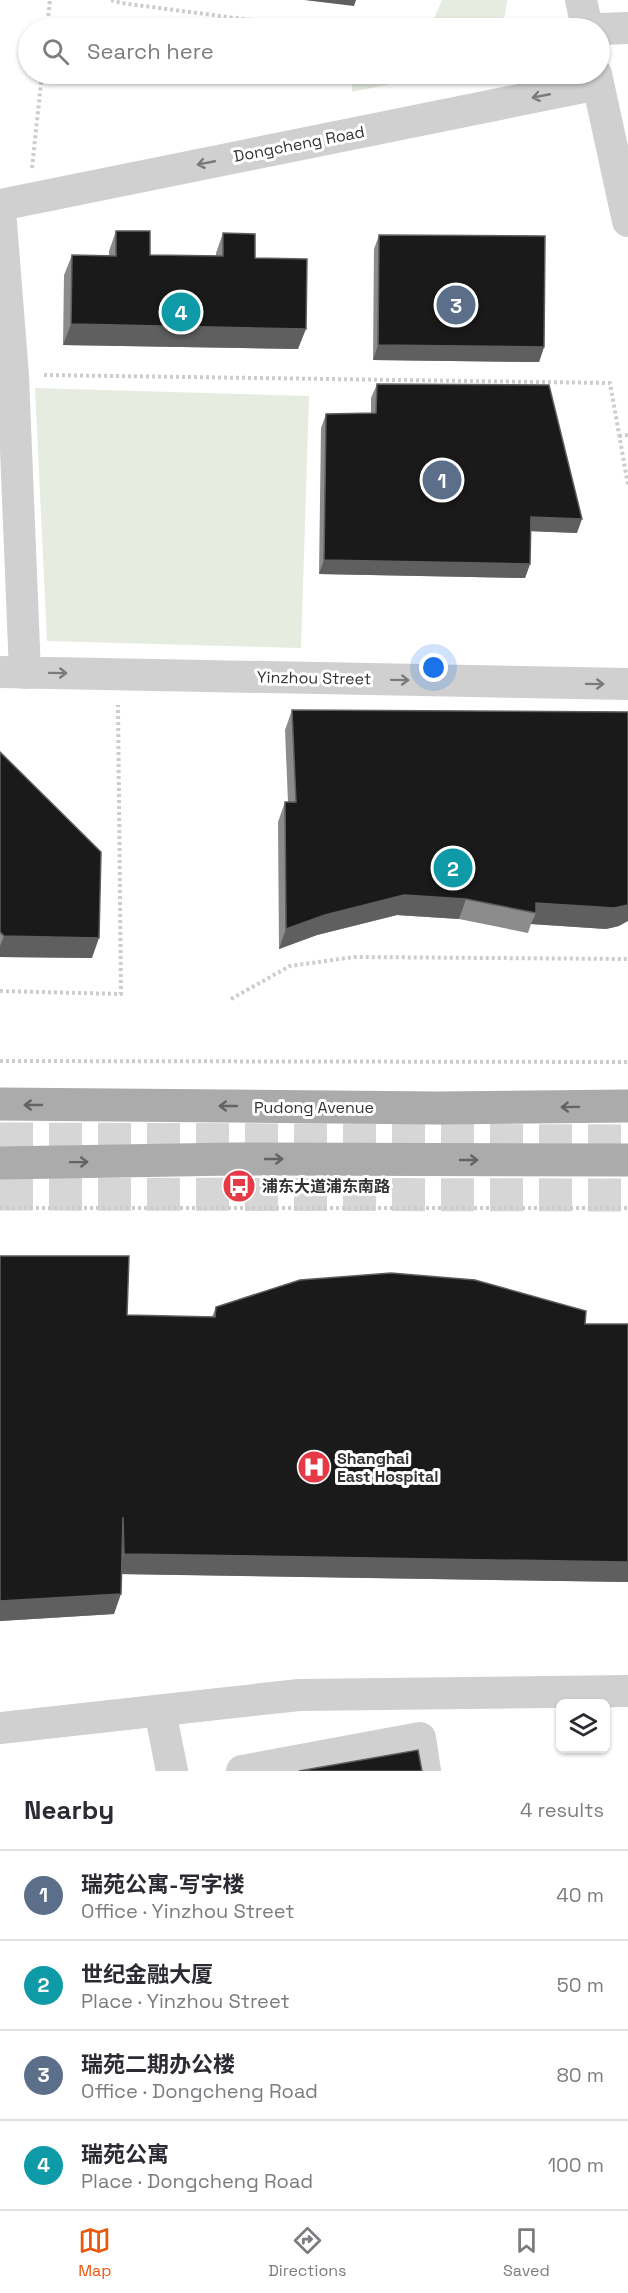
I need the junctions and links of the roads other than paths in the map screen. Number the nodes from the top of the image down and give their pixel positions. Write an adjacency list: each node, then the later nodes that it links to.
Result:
1 (581, 0): 2 (street)
2 (585, 18)
3 (628, 28): 4 (street)
4 (610, 29)
5 (573, 84): 7 (street, Dongcheng Road, one-way to 7)
6 (598, 84): 9 (street)
7 (14, 202)
8 (0, 210): 10 (street)
9 (628, 221)
10 (13, 672): 11 (street, Yinzhou Street, one-way to 11)
11 (628, 684)
12 (0, 1104): 13 (main road, Pudong Avenue, one-way to 12)
13 (628, 1106)
14 (628, 1160): 15 (main road, one-way to 14)
15 (0, 1163)
16 (628, 1691): 17 (street)
17 (160, 1711): 18 (street); 19 (street)
18 (0, 1728)
19 (172, 1771)
20 (242, 1771): 21 (street)
21 (425, 1771)

